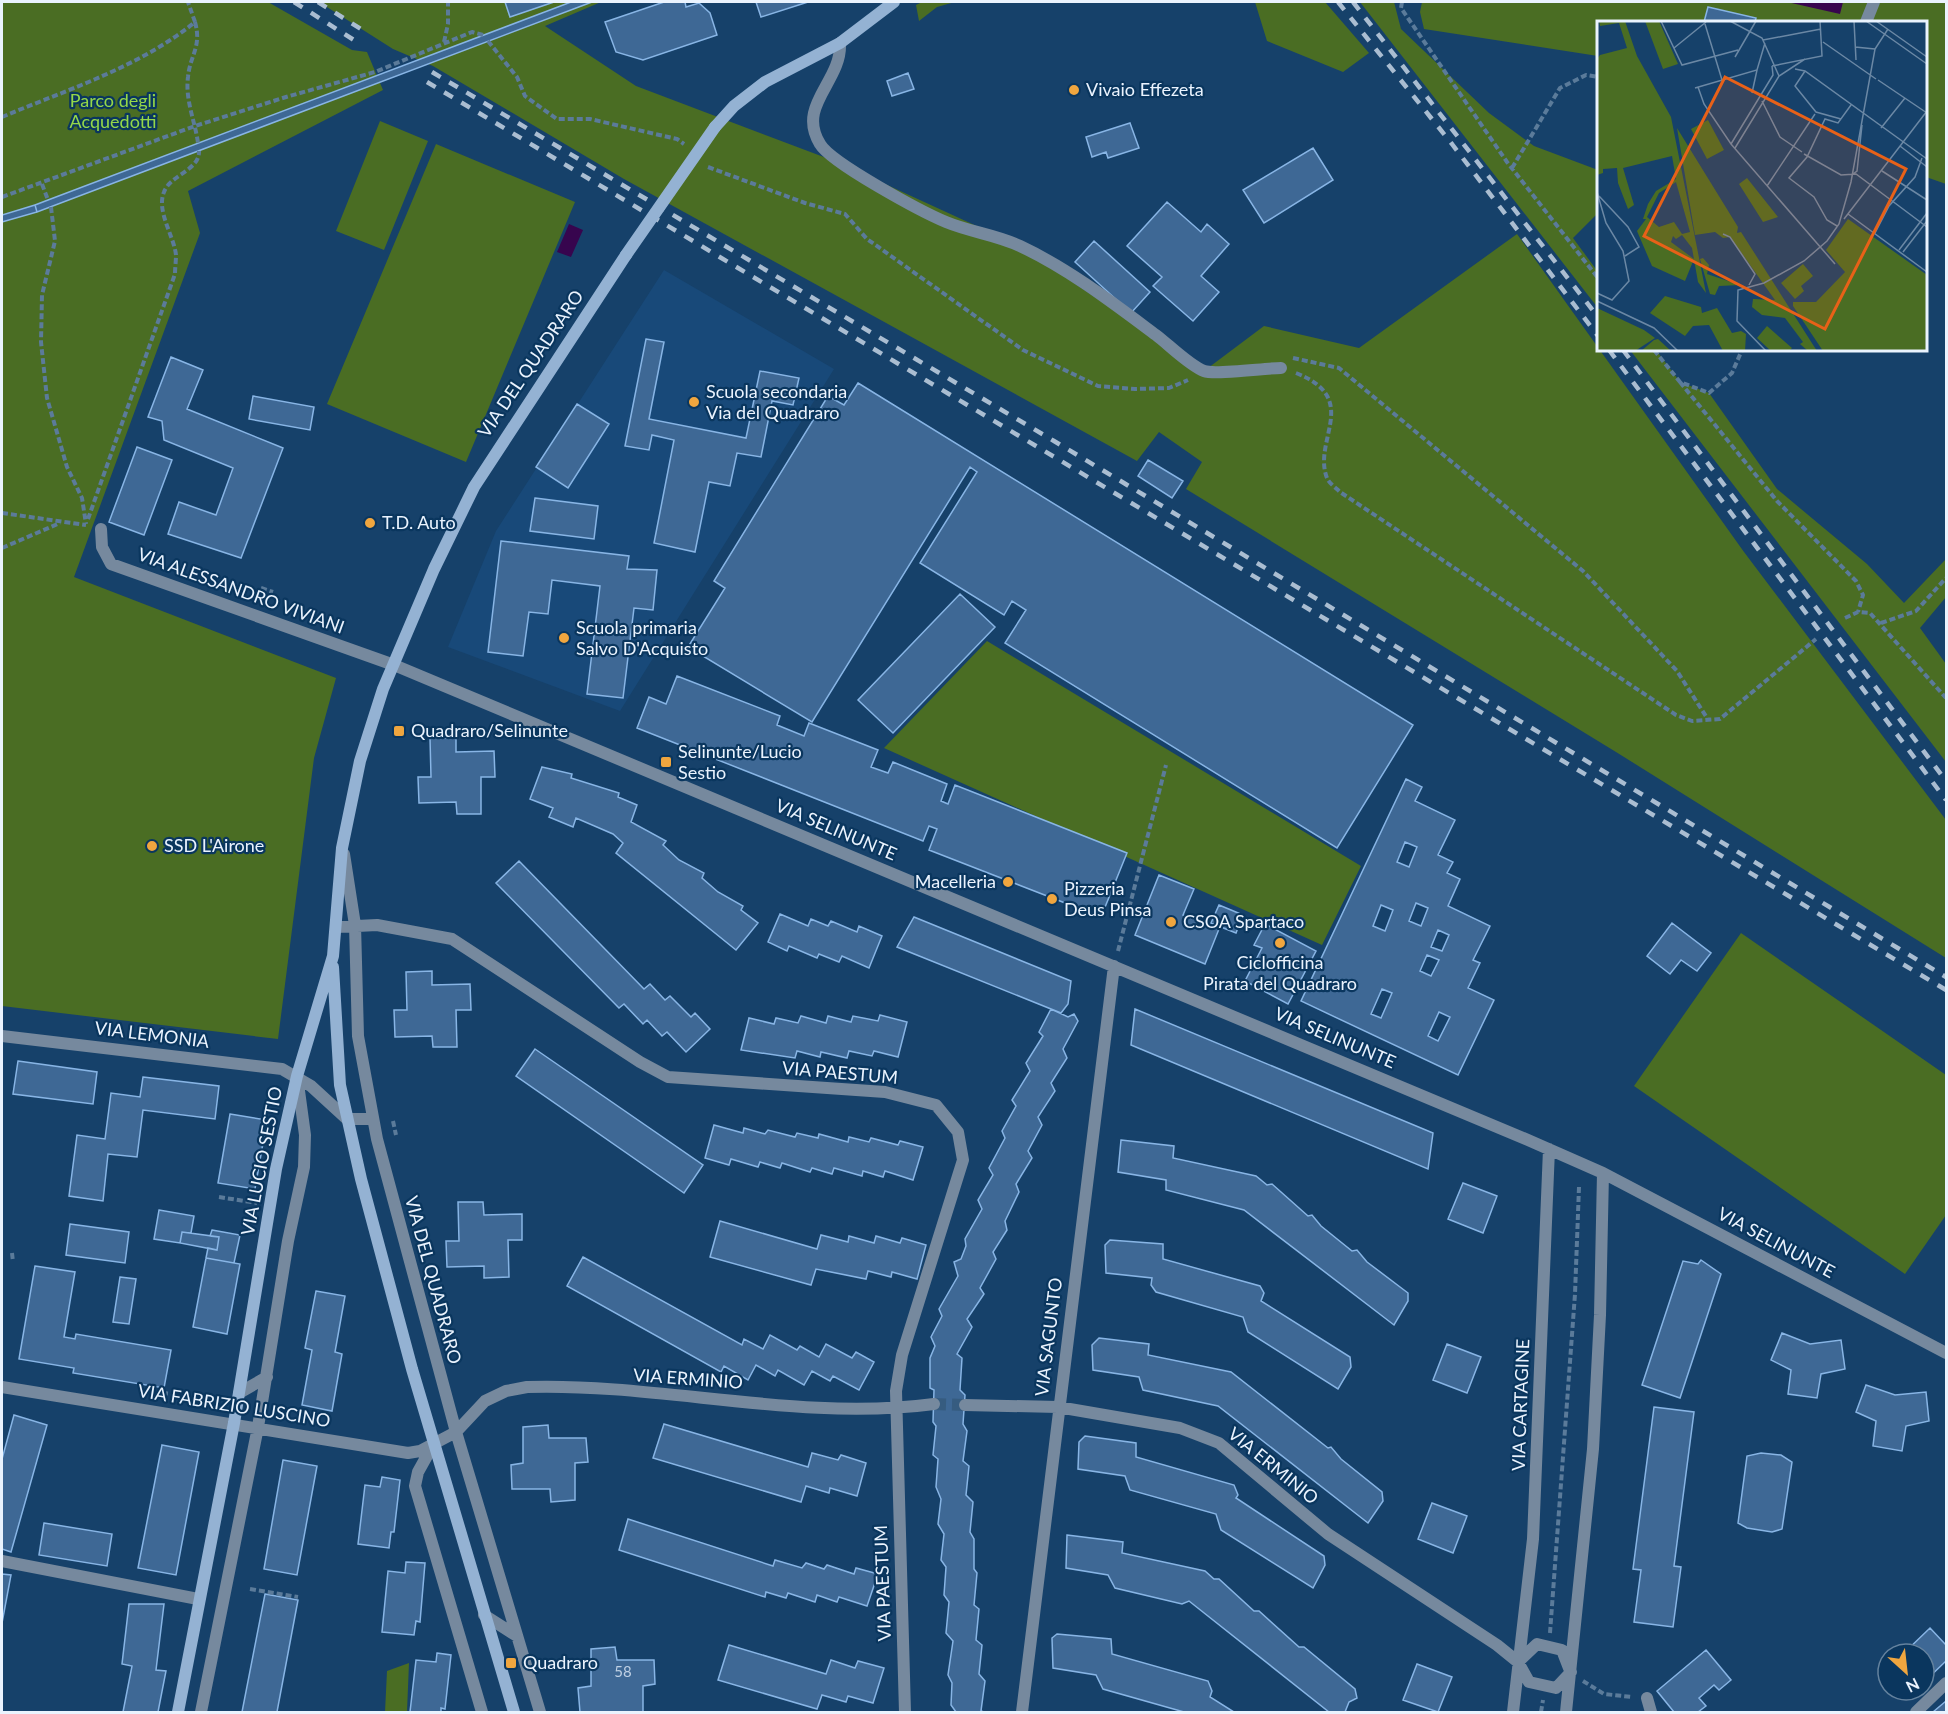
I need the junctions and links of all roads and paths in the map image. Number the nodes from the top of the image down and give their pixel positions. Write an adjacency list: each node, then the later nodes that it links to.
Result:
1 (188, 2): 7 (path)
2 (448, 2): 10 (path)
3 (894, 2): 11 (main road, VIA DEL QUADRARO)
4 (1402, 2): 19 (path)
5 (1874, 2): 6 (street)
6 (1866, 21)
7 (195, 22): 13 (path); 14 (path)
8 (483, 35): 10 (path)
9 (488, 41): 16 (path)
10 (444, 43): 14 (path)
11 (840, 43): 28 (street); 42 (main road, VIA DEL QUADRARO, bridge)
12 (1597, 77): 19 (path)
13 (2, 117)
14 (195, 126): 15 (path); 20 (path)
15 (198, 143)
16 (690, 147)
17 (199, 151): 32 (path)
18 (708, 167): 28 (path)
19 (1512, 168): 24 (path)
20 (42, 184): 21 (path); 22 (path)
21 (2, 197)
22 (48, 200)
23 (51, 207): 32 (path)
24 (1597, 275)
25 (1655, 351): 29 (path)
26 (1742, 351): 29 (path)
27 (1281, 368): 28 (street); 44 (path); 44 (path)
28 (1204, 371)
29 (1680, 382): 38 (path)
30 (2, 513): 31 (path)
31 (61, 523): 32 (path); 34 (path)
32 (86, 525): 33 (path)
33 (101, 529): 42 (street, VIA ALESSANDRO VIVIANI)
34 (2, 548)
35 (1947, 578): 40 (path)
36 (261, 588): 37 (path)
37 (273, 592)
38 (1858, 612): 39 (path); 40 (path)
39 (1845, 618)
40 (1881, 623): 43 (path)
41 (1816, 639): 44 (path)
42 (394, 665): 46 (main road, VIA DEL QUADRARO); 50 (street, VIA SELINUNTE)
43 (1947, 698)
44 (1709, 721)
45 (1166, 765): 50 (path)
46 (342, 848): 47 (street, VIA DEL QUADRARO); 48 (main road, VIA DEL QUADRARO)
47 (355, 925): 48 (street, VIA PAESTUM); 54 (street, VIA DEL QUADRARO); 71 (street, VIA PAESTUM)
48 (337, 927): 49 (main road, VIA DEL QUADRARO)
49 (333, 956): 52 (main road, VIA DEL QUADRARO); 53 (main road, VIA DEL QUADRARO)
50 (1114, 966): 55 (street, VIA SELINUNTE); 70 (street, VIA SAGUNTO)
51 (2, 1036): 52 (street, VIA LEMONIA)
52 (297, 1076): 53 (street); 63 (street, VIA LUCIO SESTIO); 66 (main road, VIA LUCIO SESTIO)
53 (347, 1119): 54 (street); 75 (main road, VIA DEL QUADRARO)
54 (372, 1119): 74 (street, VIA DEL QUADRARO)
55 (1549, 1149): 56 (street, VIA SELINUNTE); 83 (street, VIA CARTAGINE)
56 (1603, 1173): 62 (street, VIA SELINUNTE); 84 (street)
57 (1578, 1187): 82 (path)
58 (219, 1197): 59 (path)
59 (262, 1204)
60 (12, 1253): 61 (path)
61 (13, 1262)
62 (1947, 1353)
63 (267, 1377): 66 (street); 73 (street, VIA LUCIO SESTIO)
64 (2, 1387): 72 (street, VIA FABRIZIO LUSCINO)
65 (162, 1393): 67 (path)
66 (238, 1393): 72 (main road, VIA LUCIO SESTIO)
67 (173, 1394)
68 (934, 1404): 71 (street, VIA ERMINIO)
69 (965, 1405): 70 (street, VIA ERMINIO)
70 (1058, 1407): 83 (street, VIA ERMINIO); 97 (street, VIA SAGUNTO)
71 (895, 1409): 74 (street, VIA ERMINIO); 96 (street, VIA PAESTUM)
72 (234, 1423): 73 (street, VIA FABRIZIO LUSCINO); 79 (main road, VIA LUCIO SESTIO)
73 (258, 1427): 75 (street, VIA FABRIZIO LUSCINO); 91 (street, VIA LUCIO SESTIO)
74 (456, 1432): 75 (street, VIA FABRIZIO LUSCINO); 81 (street, VIA DEL QUADRARO)
75 (434, 1443): 80 (main road, VIA DEL QUADRARO); 92 (street)
76 (2, 1561): 79 (street)
77 (250, 1589): 78 (path)
78 (298, 1597)
79 (198, 1599): 90 (main road, VIA LUCIO SESTIO)
80 (484, 1615): 81 (street); 93 (main road, VIA DEL QUADRARO)
81 (517, 1636): 88 (street, VIA DEL QUADRARO)
82 (1550, 1636)
83 (1518, 1662): 84 (street); 84 (street); 98 (street, VIA CARTAGINE)
84 (1570, 1672): 100 (street)
85 (1947, 1683): 102 (street)
86 (1604, 1694): 87 (path)
87 (1647, 1698): 101 (street)
88 (536, 1699): 94 (street); 95 (street, VIA DEL QUADRARO)
89 (1542, 1701): 99 (path)
90 (178, 1713)
91 (201, 1713)
92 (482, 1713)
93 (514, 1713)
94 (528, 1713)
95 (540, 1713)
96 (905, 1713)
97 (1022, 1713)
98 (1513, 1713)
99 (1541, 1713)
100 (1566, 1713)
101 (1651, 1713)
102 (1916, 1713)

